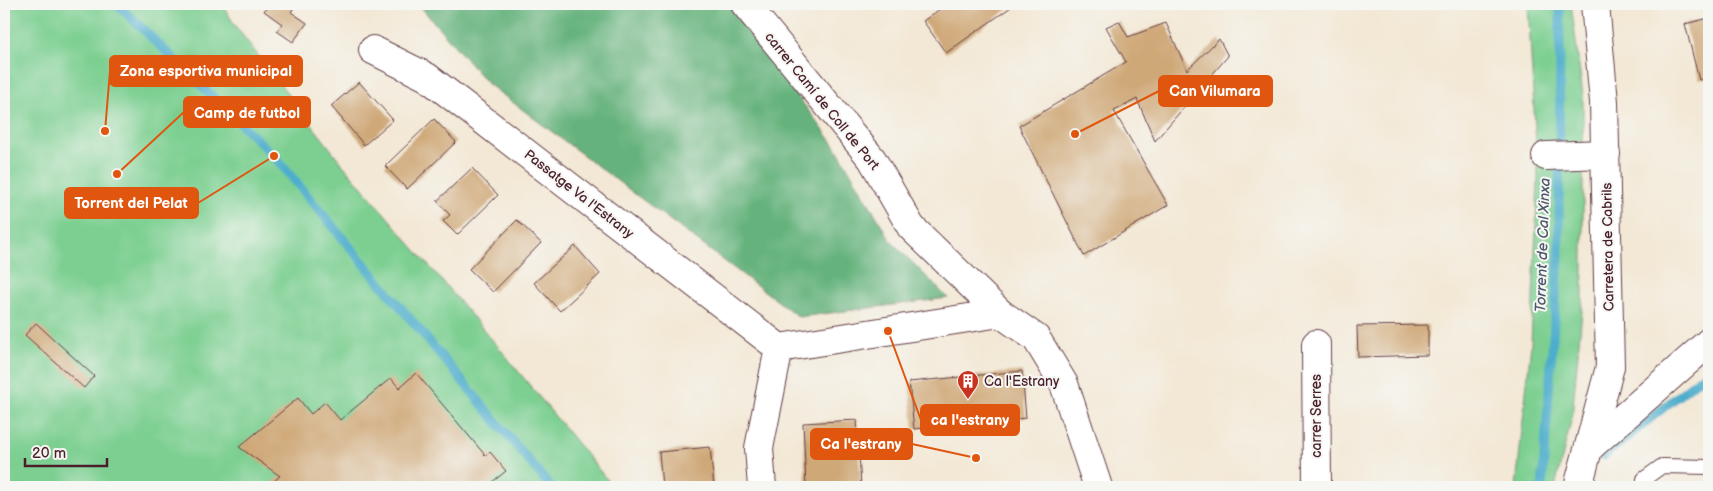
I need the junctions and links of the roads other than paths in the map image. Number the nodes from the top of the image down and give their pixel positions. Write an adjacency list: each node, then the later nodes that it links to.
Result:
1 (745, 4): 6 (street, carrer Camí de Coll de Port)
2 (1596, 4): 4 (street, Carretera de Cabrils)
3 (373, 50): 9 (street, Passatge Va l'Estrany)
4 (1606, 154): 5 (street); 10 (street, Carretera de Cabrils)
5 (1546, 156)
6 (1000, 313): 9 (street); 13 (street, carrer Camí de Coll de Port)
7 (1709, 342): 10 (street)
8 (1316, 344): 14 (street, carrer Serres)
9 (780, 348): 12 (street)
10 (1591, 446): 15 (street, Carretera de Cabrils)
11 (1709, 467): 16 (lane)
12 (762, 487)
13 (1098, 487)
14 (1317, 487)
15 (1578, 487)
16 (1643, 487)

